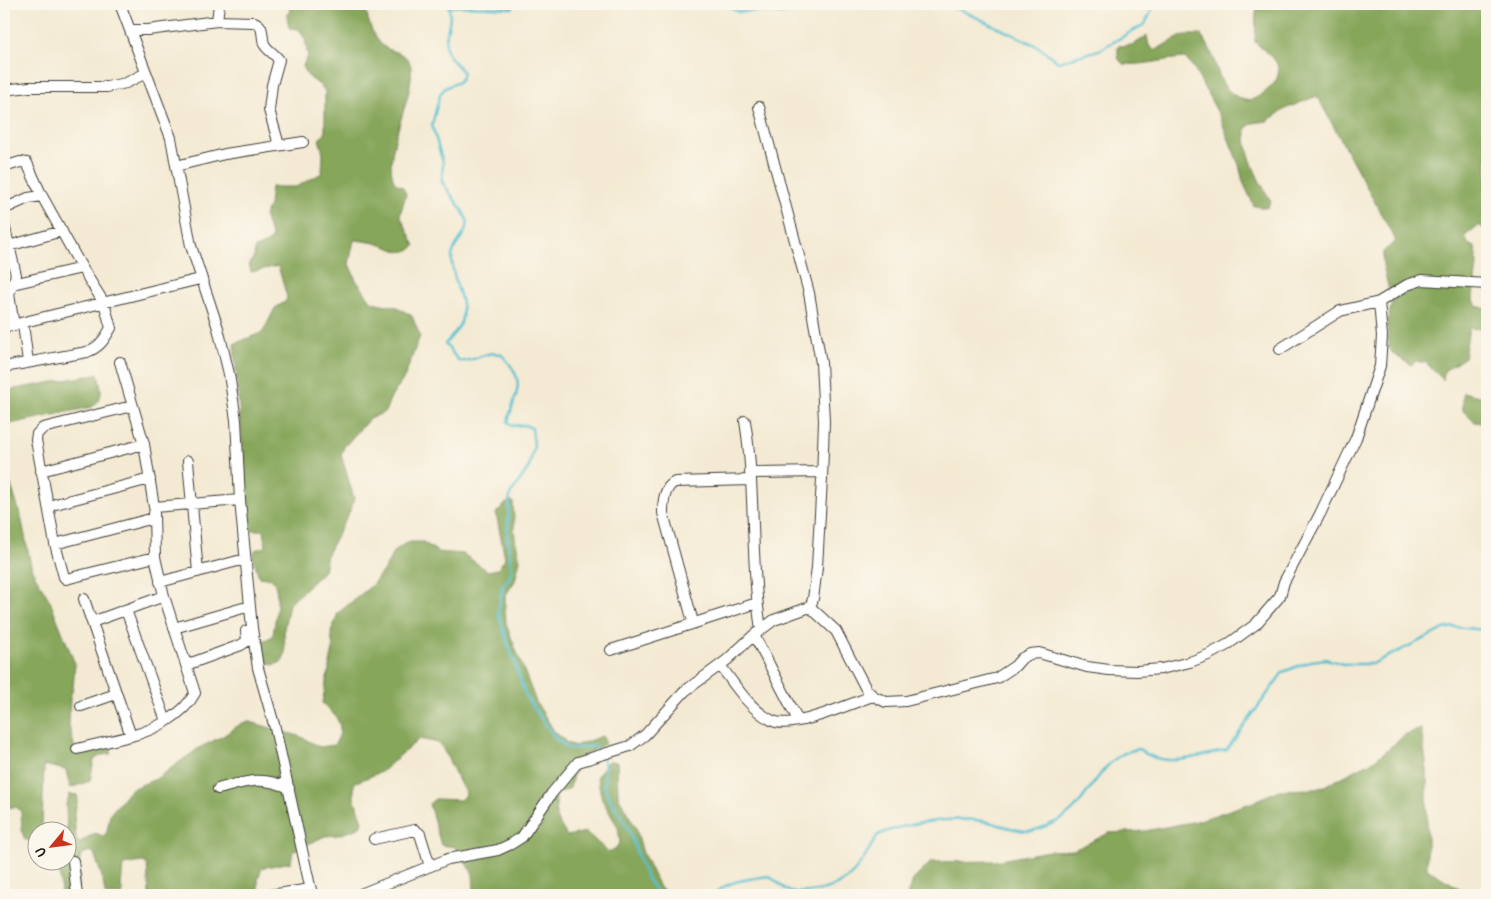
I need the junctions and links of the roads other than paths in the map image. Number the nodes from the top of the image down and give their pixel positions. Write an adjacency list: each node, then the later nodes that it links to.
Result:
1 (120, 4): 4 (street)
2 (219, 4): 3 (street)
3 (217, 21): 4 (street); 9 (street)
4 (131, 30): 5 (street)
5 (146, 73): 6 (street); 10 (street)
6 (4, 90)
7 (759, 107): 33 (street)
8 (303, 142): 9 (street)
9 (279, 145): 10 (street)
10 (176, 166): 18 (street)
11 (4, 167): 12 (street)
12 (42, 196): 13 (street); 15 (street)
13 (4, 209)
14 (4, 224): 16 (street)
15 (62, 232): 16 (street); 17 (street)
16 (7, 247): 20 (street)
17 (82, 268): 20 (street); 22 (street)
18 (200, 278): 22 (street); 36 (street)
19 (1487, 284): 21 (street)
20 (8, 285): 23 (street)
21 (1379, 302): 24 (street); 59 (street)
22 (104, 303): 23 (street); 25 (street)
23 (13, 326): 25 (street)
24 (1280, 349)
25 (28, 362): 27 (street)
26 (120, 362): 28 (street)
27 (4, 367)
28 (132, 406): 30 (street); 32 (street)
29 (745, 421): 34 (street)
30 (144, 444): 32 (street); 35 (street)
31 (188, 461): 37 (street)
32 (41, 470): 38 (street)
33 (822, 472): 34 (street); 48 (street)
34 (751, 476): 47 (street); 52 (street)
35 (150, 479): 38 (street); 39 (street)
36 (240, 500): 37 (street); 42 (street)
37 (192, 504): 39 (street); 43 (street)
38 (48, 506): 40 (street)
39 (154, 512): 40 (street); 41 (street)
40 (55, 544): 41 (street)
41 (155, 557): 44 (street)
42 (242, 560): 43 (street); 49 (street); 65 (street)
43 (198, 572): 44 (street)
44 (160, 582): 45 (street)
45 (164, 596): 50 (street); 53 (street)
46 (84, 599): 51 (street)
47 (757, 603): 52 (street); 54 (street)
48 (810, 607): 54 (street); 59 (street)
49 (243, 608): 53 (street); 57 (street)
50 (126, 610): 51 (street); 62 (street)
51 (92, 622): 58 (street)
52 (693, 622): 55 (street)
53 (174, 628): 57 (street)
54 (758, 632): 56 (street); 61 (street)
55 (611, 650)
56 (720, 665): 61 (street); 68 (street)
57 (186, 666): 62 (street)
58 (116, 694): 60 (street); 63 (street)
59 (873, 696): 61 (street)
60 (81, 706)
61 (798, 720)
62 (166, 721): 63 (street)
63 (131, 736): 64 (street)
64 (78, 749)
65 (288, 788): 66 (street); 70 (street)
66 (218, 789)
67 (374, 839): 68 (street)
68 (430, 866): 73 (street)
69 (74, 872): 71 (street)
70 (311, 892): 72 (street)
71 (77, 895)
72 (270, 895)
73 (358, 895)

